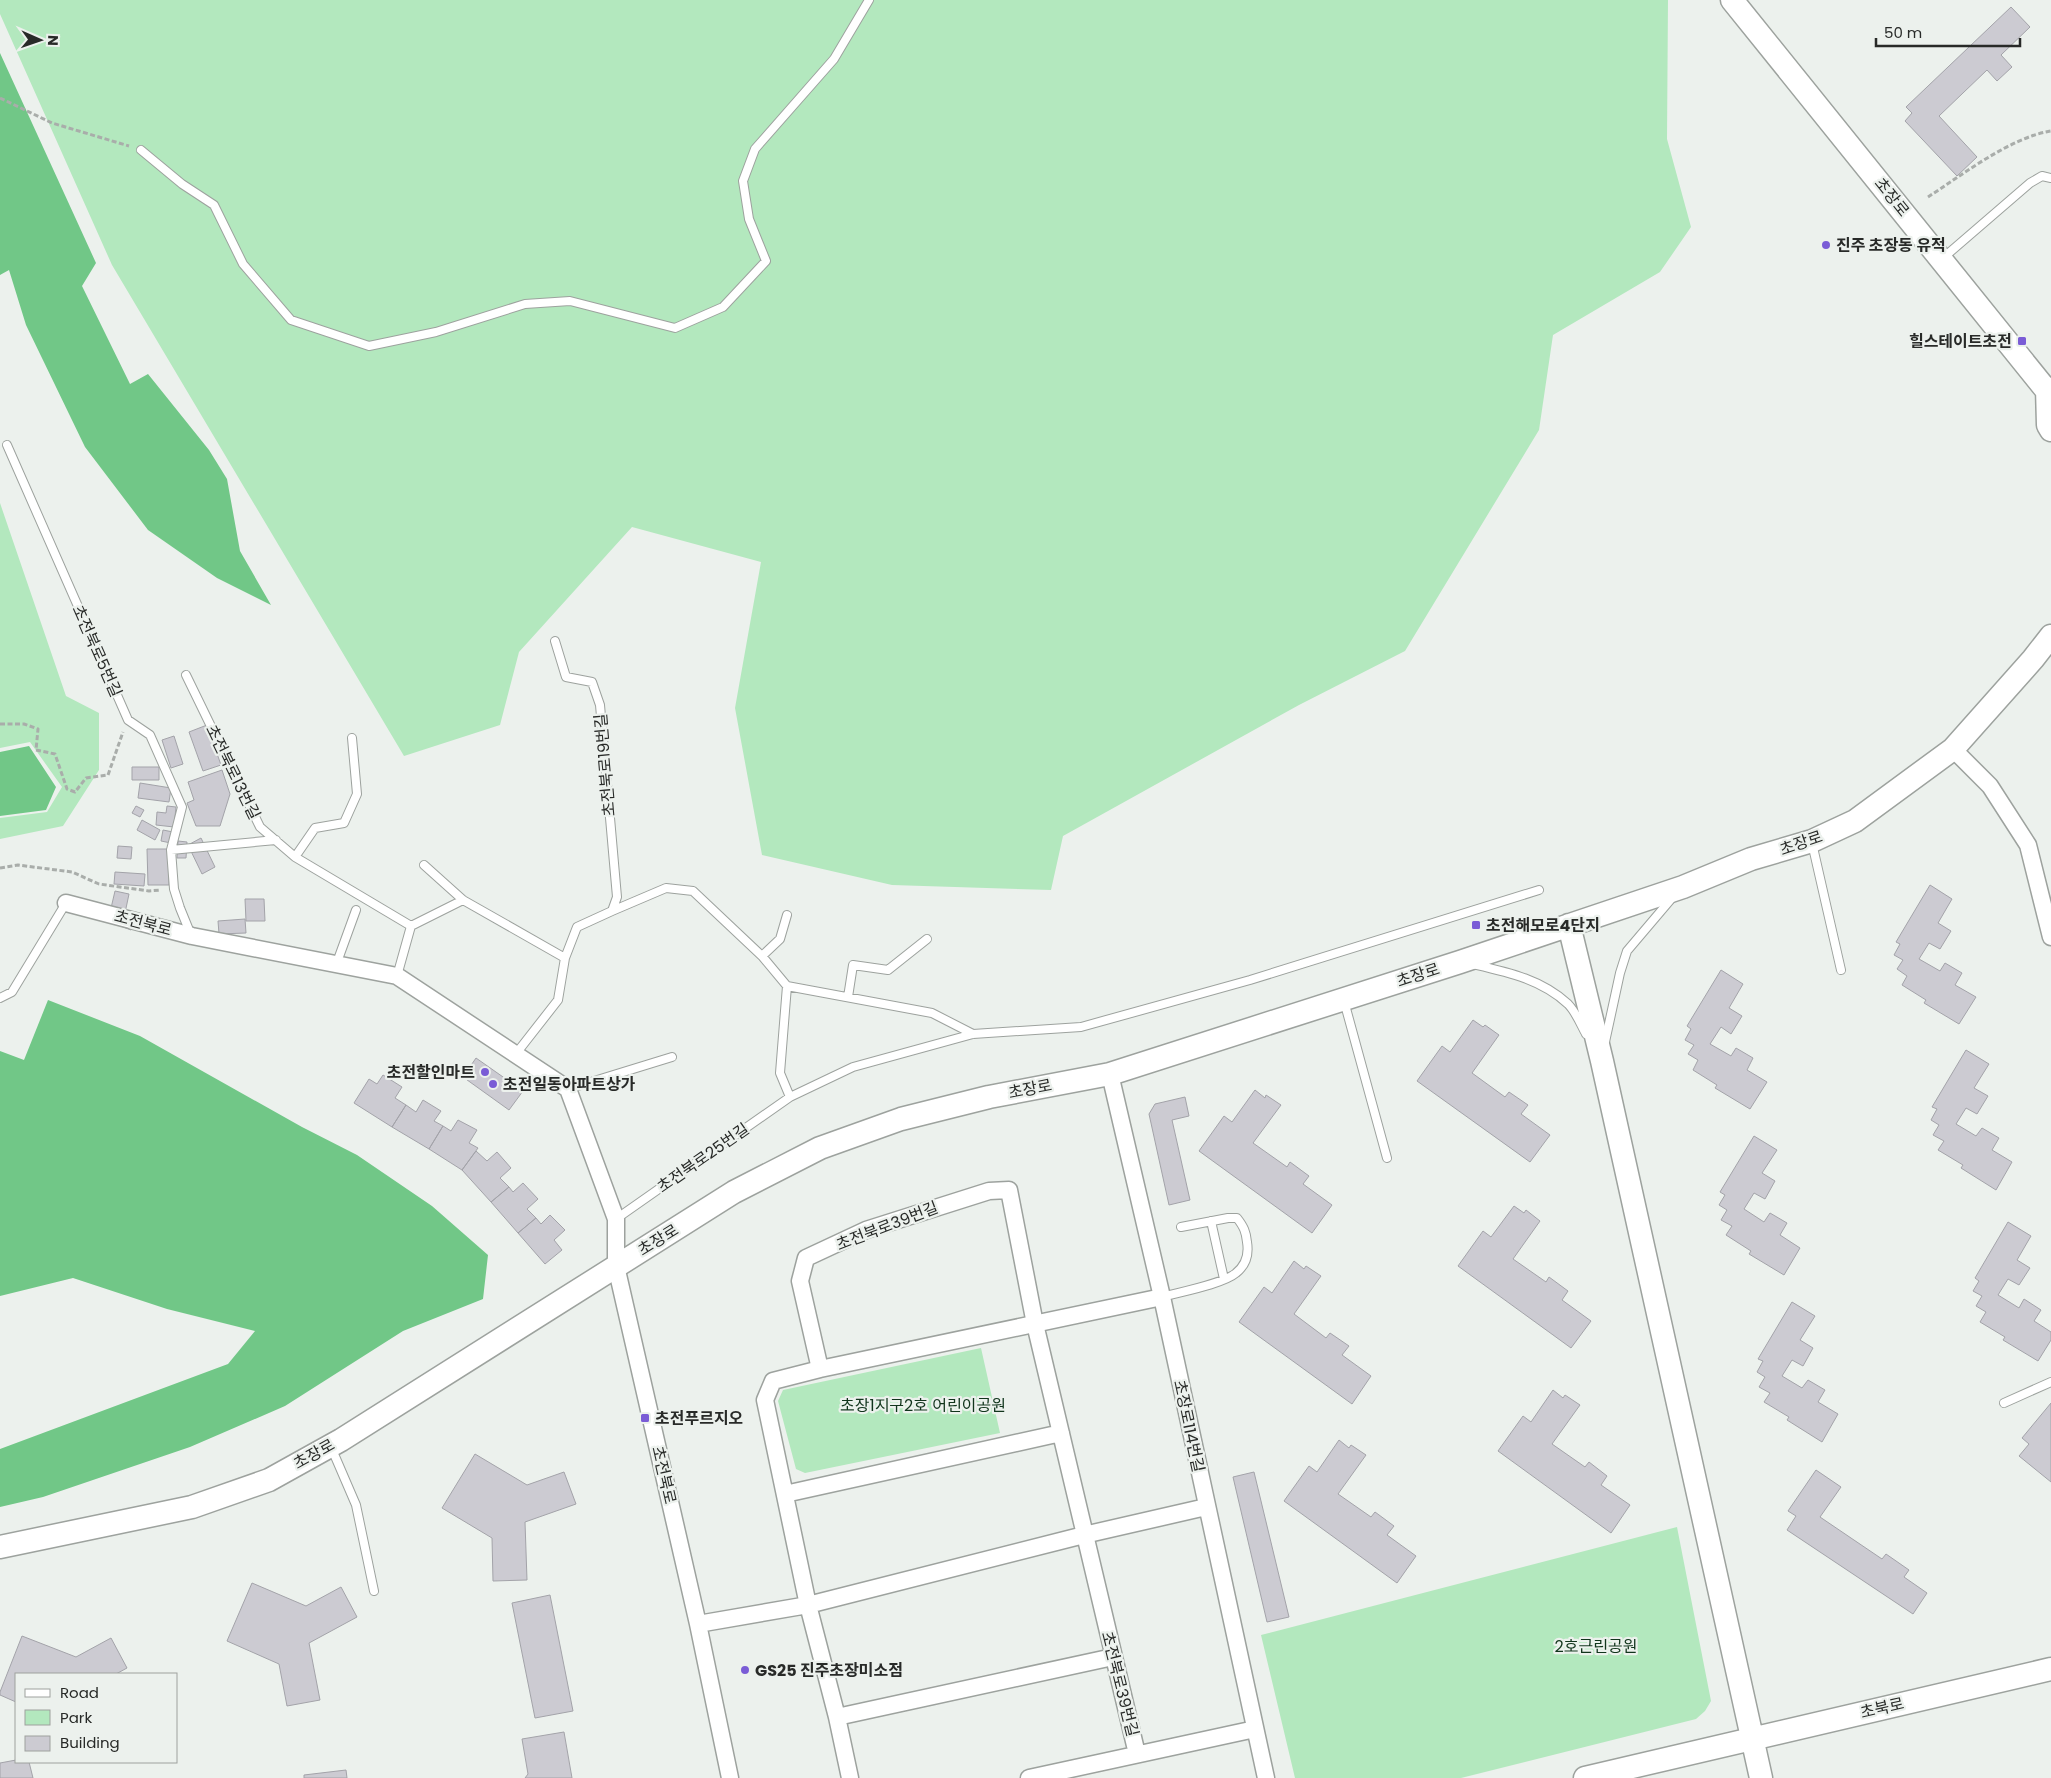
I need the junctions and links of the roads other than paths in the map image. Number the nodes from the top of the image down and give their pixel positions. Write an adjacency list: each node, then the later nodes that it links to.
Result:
1 (869, 0): 3 (lane)
2 (1732, 0): 5 (street, 초장로)
3 (142, 150)
4 (2051, 178): 5 (lane)
5 (1942, 259): 6 (street, 초장로)
6 (2050, 392): 7 (street)
7 (2051, 430)
8 (7, 445): 19 (lane, 초전북로5번길)
9 (2051, 629): 13 (street)
10 (2051, 636): 13 (street, 초장로)
11 (555, 642): 27 (lane, 초전북로19번길)
12 (2051, 646): 13 (street)
13 (2033, 660): 16 (street, 초장로)
14 (186, 675): 17 (lane, 초전북로13번길)
15 (352, 738): 20 (lane)
16 (1953, 749): 18 (street, 초장로); 32 (street)
17 (276, 840): 19 (lane); 20 (lane, 초전북로13번길)
18 (1812, 841): 22 (street, 초장로); 38 (lane)
19 (171, 850): 31 (lane)
20 (295, 857): 29 (lane, 초전북로13번길)
21 (424, 865): 24 (lane)
22 (1683, 887): 30 (street, 초장로); 47 (lane)
23 (1539, 890): 44 (lane, 초전북로25번길)
24 (463, 900): 29 (lane); 35 (lane)
25 (66, 903): 31 (street, 초전북로); 42 (lane, 초전북로)
26 (356, 910): 37 (lane)
27 (612, 912): 34 (lane); 35 (lane)
28 (787, 915): 34 (lane)
29 (411, 926): 39 (lane)
30 (1569, 926): 36 (street, 초장로); 47 (street)
31 (192, 936): 37 (street, 초전북로)
32 (2051, 937)
33 (927, 939): 41 (lane)
34 (762, 956): 40 (lane)
35 (564, 958): 45 (lane)
36 (1460, 962): 43 (street, 초장로); 47 (lane)
37 (336, 965): 39 (street, 초전북로)
38 (1841, 970)
39 (397, 976): 45 (street, 초전북로)
40 (787, 986): 41 (lane, 초전북로25번길); 50 (lane)
41 (848, 997): 44 (lane, 초전북로25번길)
42 (0, 998)
43 (1344, 999): 48 (street, 초장로); 51 (lane)
44 (973, 1034): 50 (lane, 초전북로25번길)
45 (516, 1055): 49 (street, 초전북로)
46 (672, 1057): 49 (lane)
47 (1602, 1061): 75 (street)
48 (1110, 1074): 55 (street, 초장로); 57 (street, 초장로114번길)
49 (568, 1089): 52 (street, 초전북로)
50 (790, 1097): 52 (lane, 초전북로25번길)
51 (1387, 1158)
52 (616, 1219): 55 (street, 초전북로)
53 (1211, 1221): 54 (lane); 56 (lane); 56 (lane)
54 (1182, 1227)
55 (616, 1266): 63 (street, 초장로); 70 (street, 초전북로)
56 (1224, 1279): 57 (lane)
57 (1162, 1297): 58 (street); 65 (street, 초장로114번길)
58 (1035, 1324): 59 (street); 59 (street, 초전북로39번길); 62 (street, 초전북로39번길)
59 (820, 1369): 64 (street)
60 (2051, 1382): 61 (lane)
61 (2004, 1403)
62 (1061, 1433): 64 (street); 66 (street, 초전북로39번길)
63 (331, 1445): 67 (street, 초장로); 68 (lane)
64 (785, 1494): 69 (street)
65 (1206, 1507): 66 (street); 74 (street, 초장로114번길)
66 (1084, 1535): 69 (street); 71 (street, 초전북로39번길)
67 (0, 1547)
68 (374, 1591)
69 (808, 1605): 70 (street); 73 (street)
70 (698, 1624): 77 (street, 초전북로)
71 (1113, 1657): 73 (street); 76 (street, 초전북로39번길)
72 (2051, 1669): 75 (street, 초북로)
73 (837, 1717): 78 (street)
74 (1255, 1729): 76 (street); 80 (street, 초장로114번길)
75 (1754, 1737): 81 (street, 초북로); 82 (street)
76 (1137, 1754): 79 (street, 초전북로39번길)
77 (730, 1778)
78 (850, 1778)
79 (1029, 1778)
80 (1266, 1778)
81 (1585, 1778)
82 (1761, 1778)

